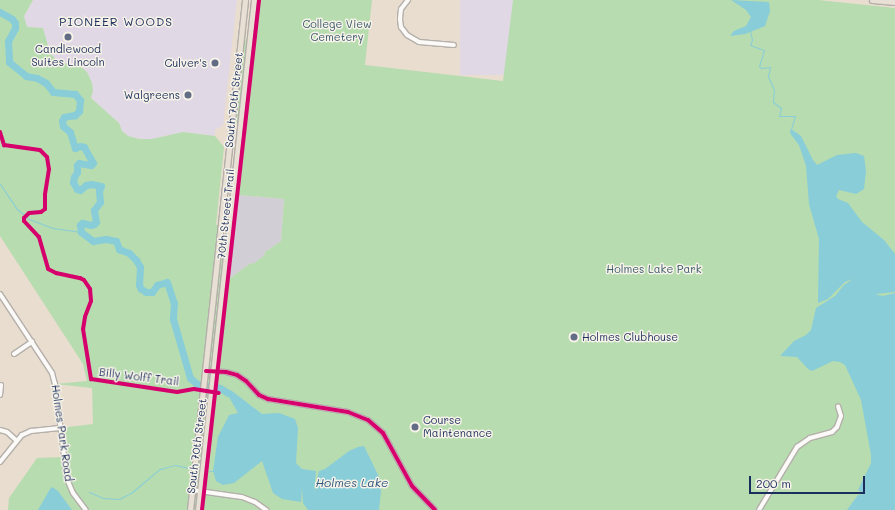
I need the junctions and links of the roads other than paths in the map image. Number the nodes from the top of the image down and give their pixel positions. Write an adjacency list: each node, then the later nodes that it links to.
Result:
1 (245, 0): 12 (main road, South 70th Street)
2 (254, 0): 11 (main road, South 70th Street)
3 (408, 0): 6 (street)
4 (872, 0): 5 (main road)
5 (895, 2)
6 (454, 46)
7 (0, 294): 8 (street, Holmes Park Road)
8 (2, 301): 9 (street, Holmes Park Road)
9 (32, 342): 10 (street); 18 (street, Holmes Park Road)
10 (14, 354)
11 (214, 364): 13 (street); 14 (main road, South 70th Street)
12 (206, 371): 14 (street); 22 (main road, South 70th Street)
13 (221, 371): 14 (street); 28 (street)
14 (214, 372): 23 (main road, South 70th Street)
15 (1, 385): 16 (street)
16 (0, 396)
17 (838, 406): 29 (street)
18 (60, 428): 20 (street); 24 (street, Holmes Park Road)
19 (0, 430): 20 (street)
20 (16, 440): 21 (street)
21 (0, 462)
22 (192, 490): 23 (street); 25 (main road, South 70th Street)
23 (200, 491): 26 (main road, South 70th Street); 27 (street)
24 (86, 510)
25 (190, 510)
26 (198, 510)
27 (266, 510)
28 (434, 510)
29 (759, 510)

